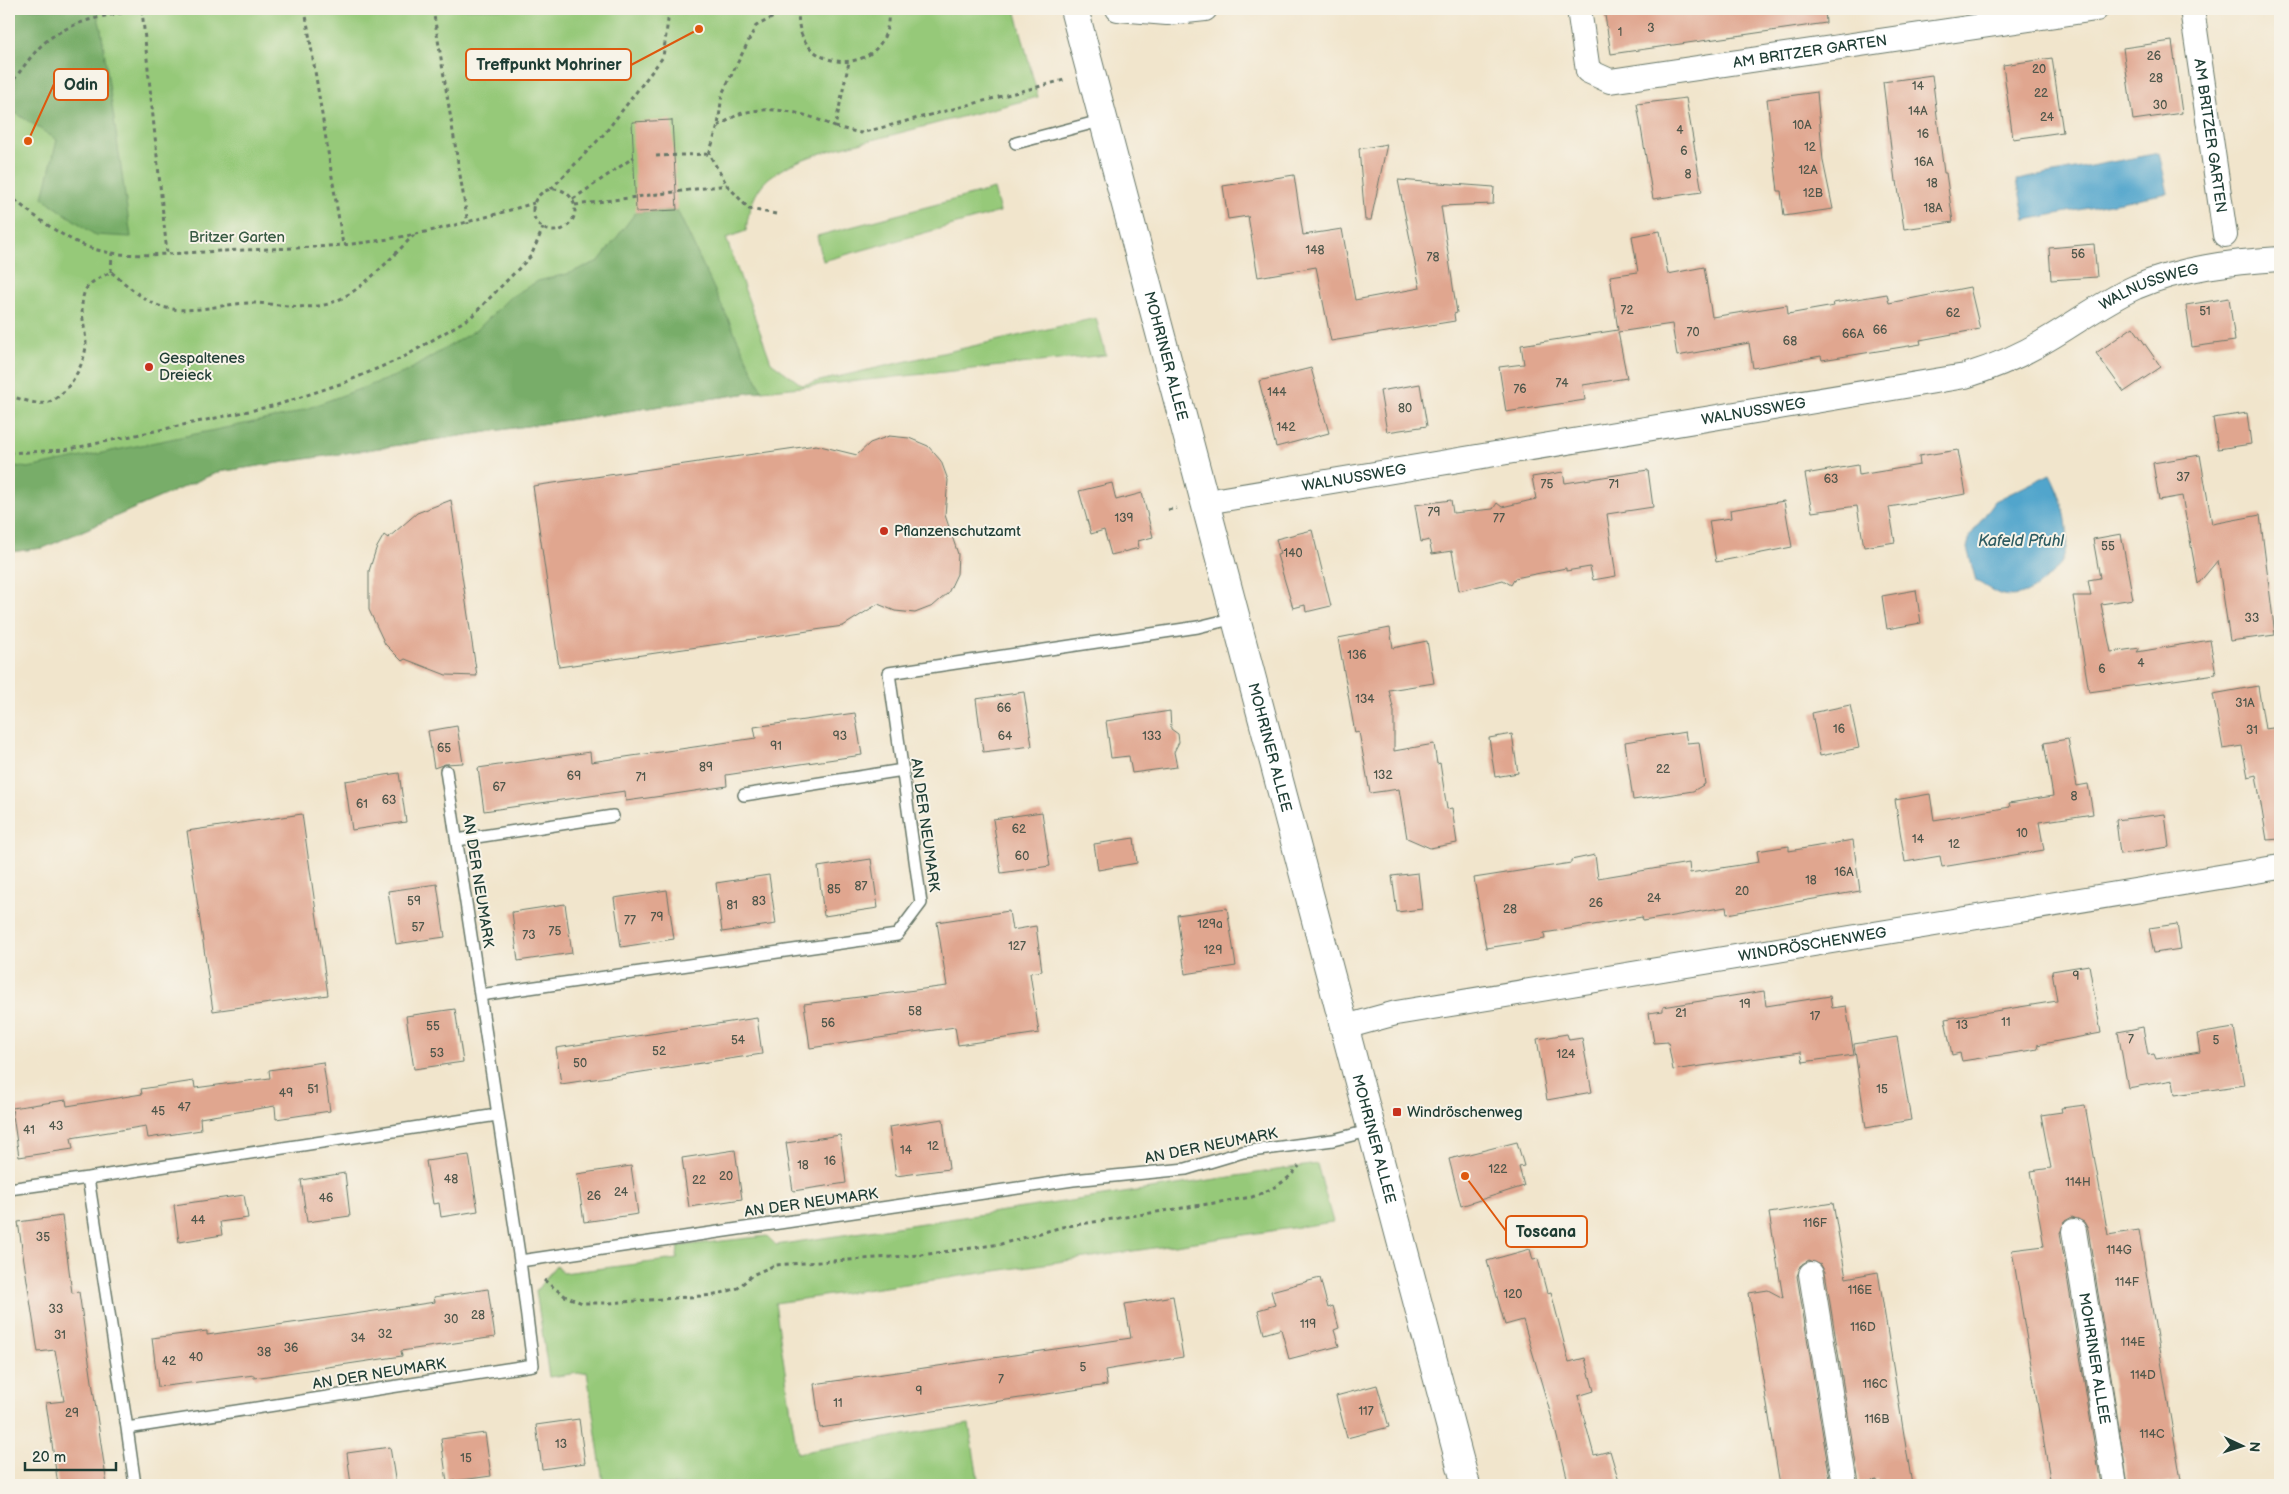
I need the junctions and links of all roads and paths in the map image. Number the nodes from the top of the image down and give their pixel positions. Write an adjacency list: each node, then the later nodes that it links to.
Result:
1 (154, 9): 14 (path)
2 (304, 9): 35 (path)
3 (433, 9): 32 (path)
4 (665, 9): 26 (path)
5 (789, 9): 19 (path)
6 (799, 9): 15 (path)
7 (888, 9): 15 (path)
8 (1077, 9): 18 (main road, MOHRINER ALLEE)
9 (1118, 9): 10 (street)
10 (1205, 9)
11 (1578, 9): 12 (street, AM BRITZER GARTEN)
12 (2096, 9)
13 (2192, 9): 36 (street, AM BRITZER GARTEN)
14 (142, 10): 17 (path); 38 (path)
15 (849, 62): 20 (path)
16 (1065, 79): 20 (path)
17 (9, 86)
18 (1104, 120): 21 (lane); 43 (main road, MOHRINER ALLEE)
19 (718, 126): 20 (path); 22 (path)
20 (835, 127)
21 (1016, 143)
22 (709, 154): 23 (path); 25 (path)
23 (656, 156)
24 (634, 157): 28 (path)
25 (727, 185): 30 (path); 31 (path)
26 (552, 189): 28 (path); 29 (path)
27 (9, 196): 37 (path)
28 (573, 200): 30 (path)
29 (534, 203): 32 (path); 33 (path)
30 (575, 205): 33 (path)
31 (776, 214)
32 (468, 224): 34 (path)
33 (543, 228): 42 (path)
34 (414, 235): 35 (path); 40 (path)
35 (343, 245): 38 (path)
36 (2227, 248): 39 (street, WALNUSSWEG); 43 (street, WALNUSSWEG)
37 (112, 253): 38 (path); 40 (path)
38 (167, 253)
39 (2280, 259)
40 (111, 272): 41 (path)
41 (9, 396)
42 (9, 454)
43 (1206, 502): 44 (main road, MOHRINER ALLEE)
44 (1235, 618): 45 (lane, AN DER NEUMARK); 52 (main road, MOHRINER ALLEE)
45 (903, 770): 47 (lane); 51 (lane, AN DER NEUMARK)
46 (446, 771): 49 (lane, AN DER NEUMARK)
47 (744, 795)
48 (613, 816): 49 (lane)
49 (456, 840): 51 (lane, AN DER NEUMARK)
50 (2280, 867): 52 (street, WINDRÖSCHENWEG)
51 (480, 995): 53 (lane, AN DER NEUMARK)
52 (1345, 1027): 54 (main road, MOHRINER ALLEE)
53 (498, 1115): 56 (lane); 59 (lane, AN DER NEUMARK)
54 (1372, 1130): 55 (lane, AN DER NEUMARK); 63 (main road, MOHRINER ALLEE)
55 (1305, 1144): 59 (lane, AN DER NEUMARK); 59 (path)
56 (88, 1178): 57 (lane); 61 (lane)
57 (9, 1189)
58 (2074, 1231): 65 (street, MOHRINER ALLEE)
59 (520, 1261): 61 (lane, AN DER NEUMARK)
60 (1811, 1274): 64 (street)
61 (127, 1428): 62 (lane)
62 (135, 1485)
63 (1466, 1485)
64 (1845, 1485)
65 (2115, 1485)

